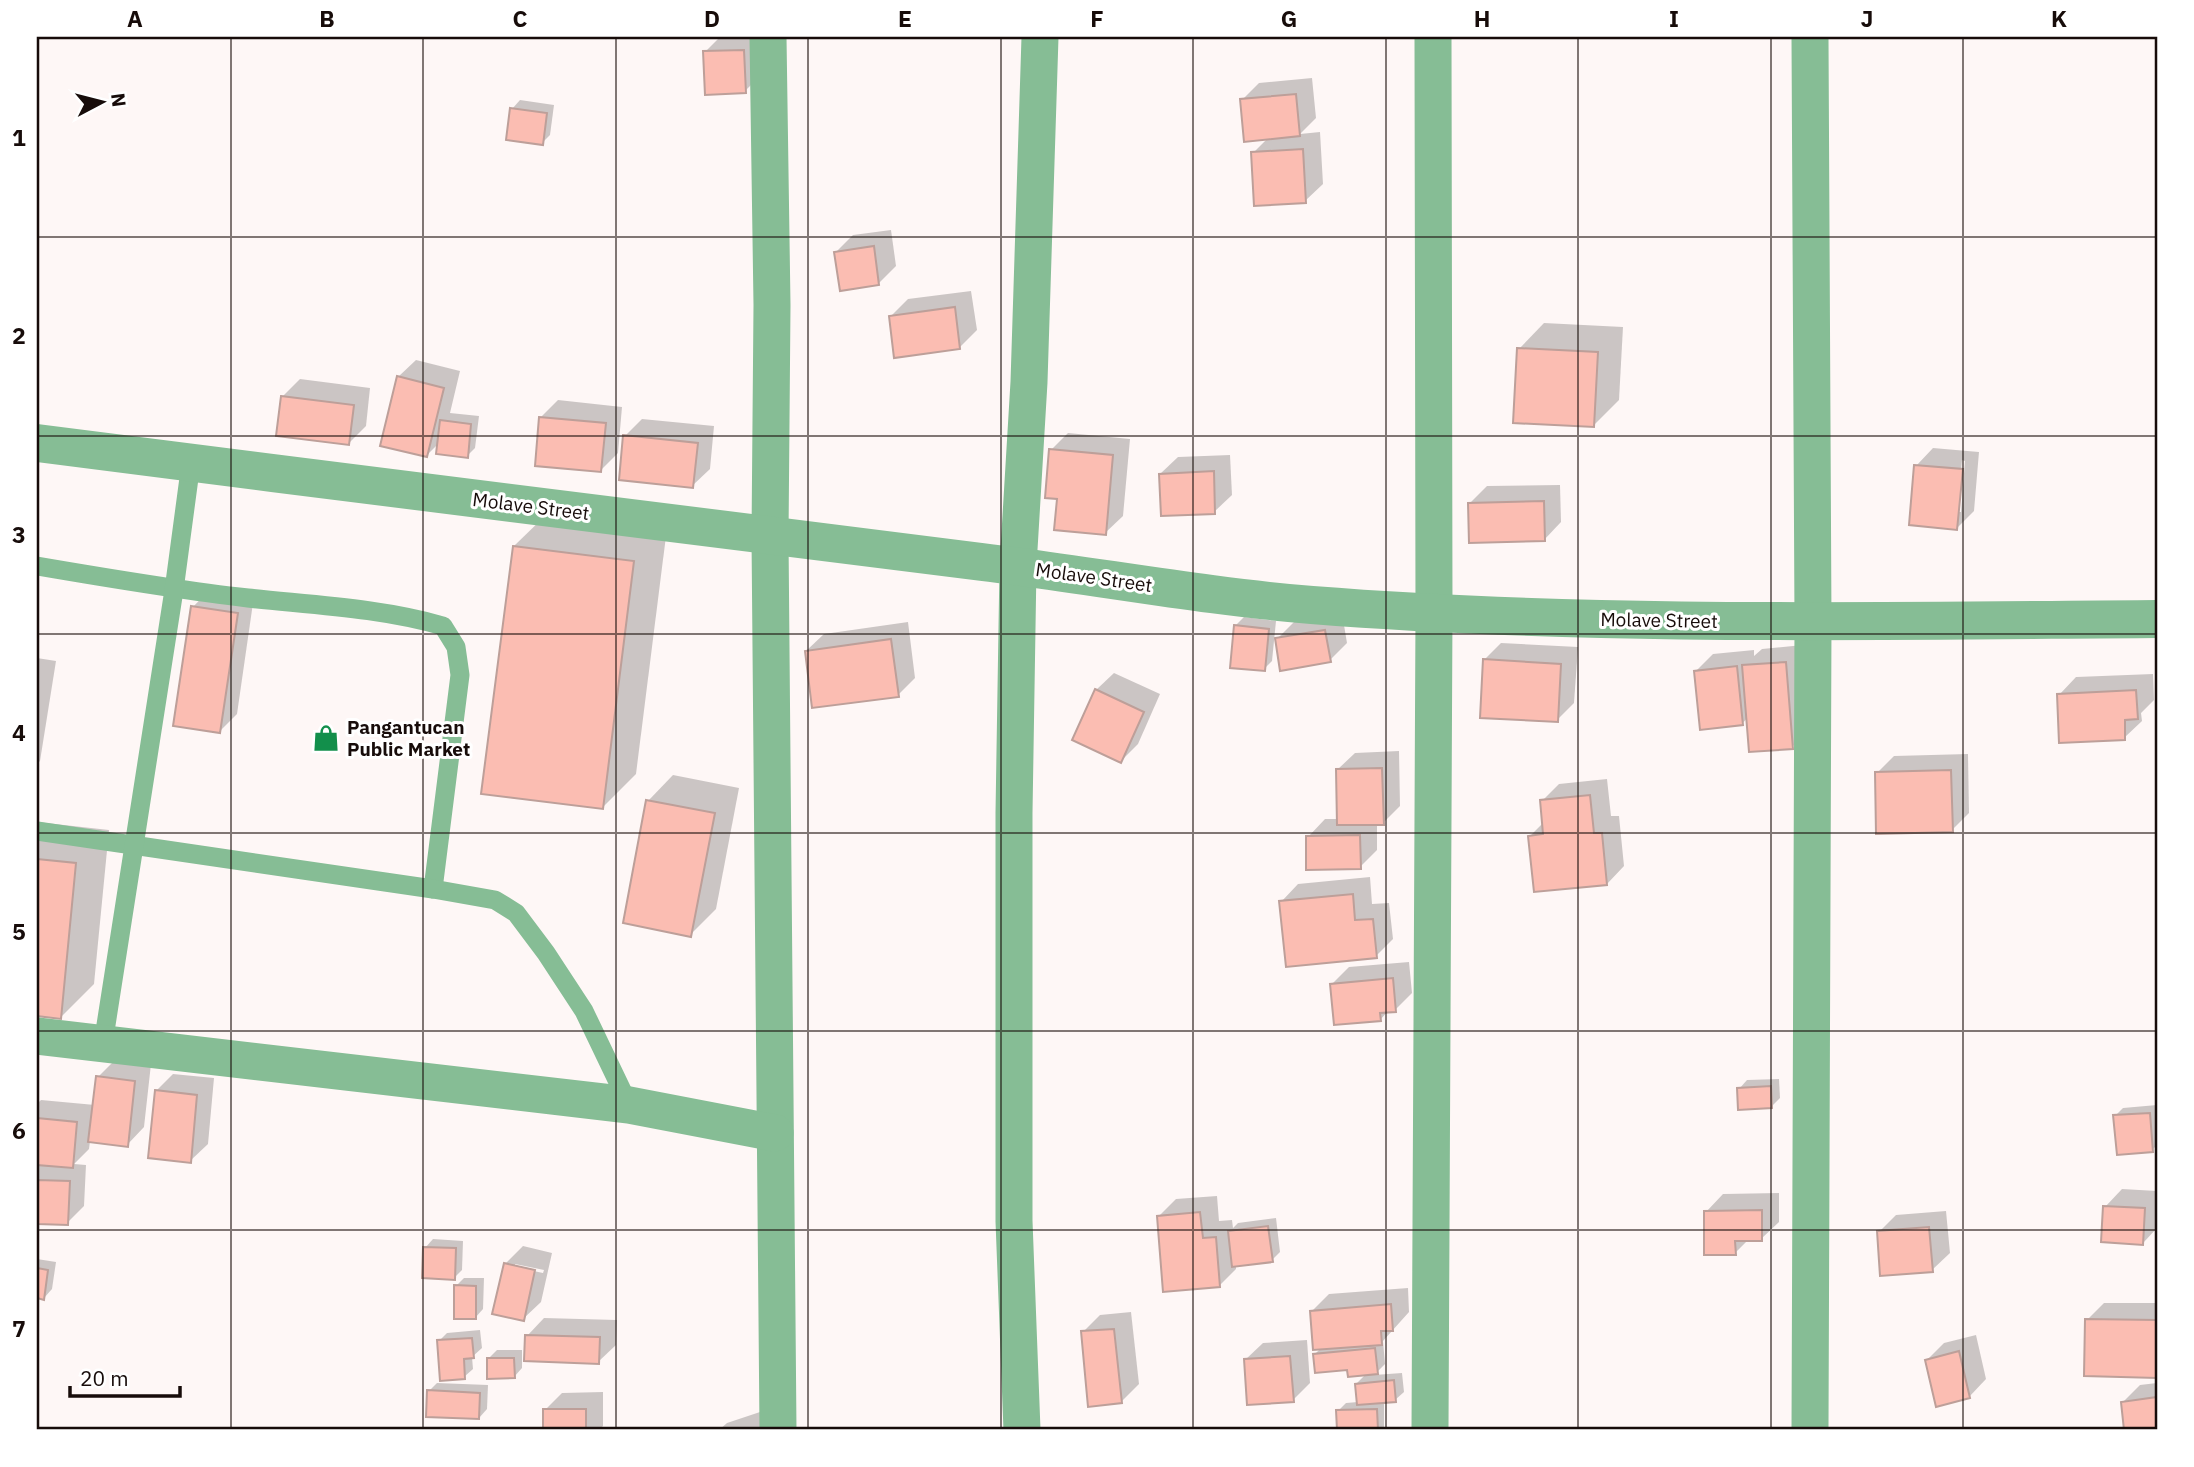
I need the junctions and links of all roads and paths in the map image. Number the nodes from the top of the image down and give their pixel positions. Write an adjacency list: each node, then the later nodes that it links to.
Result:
1 (768, 37): 7 (street)
2 (1040, 37): 9 (street)
3 (1433, 37): 11 (street)
4 (1811, 37): 13 (street)
5 (37, 443): 6 (street, Molave Street)
6 (191, 463): 7 (street, Molave Street); 10 (lane)
7 (770, 537): 9 (street, Molave Street); 20 (street)
8 (37, 566): 10 (lane)
9 (1018, 566): 11 (street, Molave Street); 22 (street)
10 (174, 590): 15 (lane); 16 (lane)
11 (1434, 613): 13 (street, Molave Street); 23 (street)
12 (2157, 619): 13 (street, Molave Street)
13 (1813, 622): 24 (street)
14 (37, 831): 15 (lane)
15 (134, 845): 16 (lane); 18 (lane)
16 (433, 889): 19 (lane)
17 (37, 1036): 18 (street)
18 (103, 1044): 19 (street)
19 (629, 1105): 20 (street)
20 (775, 1133): 21 (street)
21 (783, 1422)
22 (1022, 1430)
23 (1430, 1430)
24 (1810, 1430)

